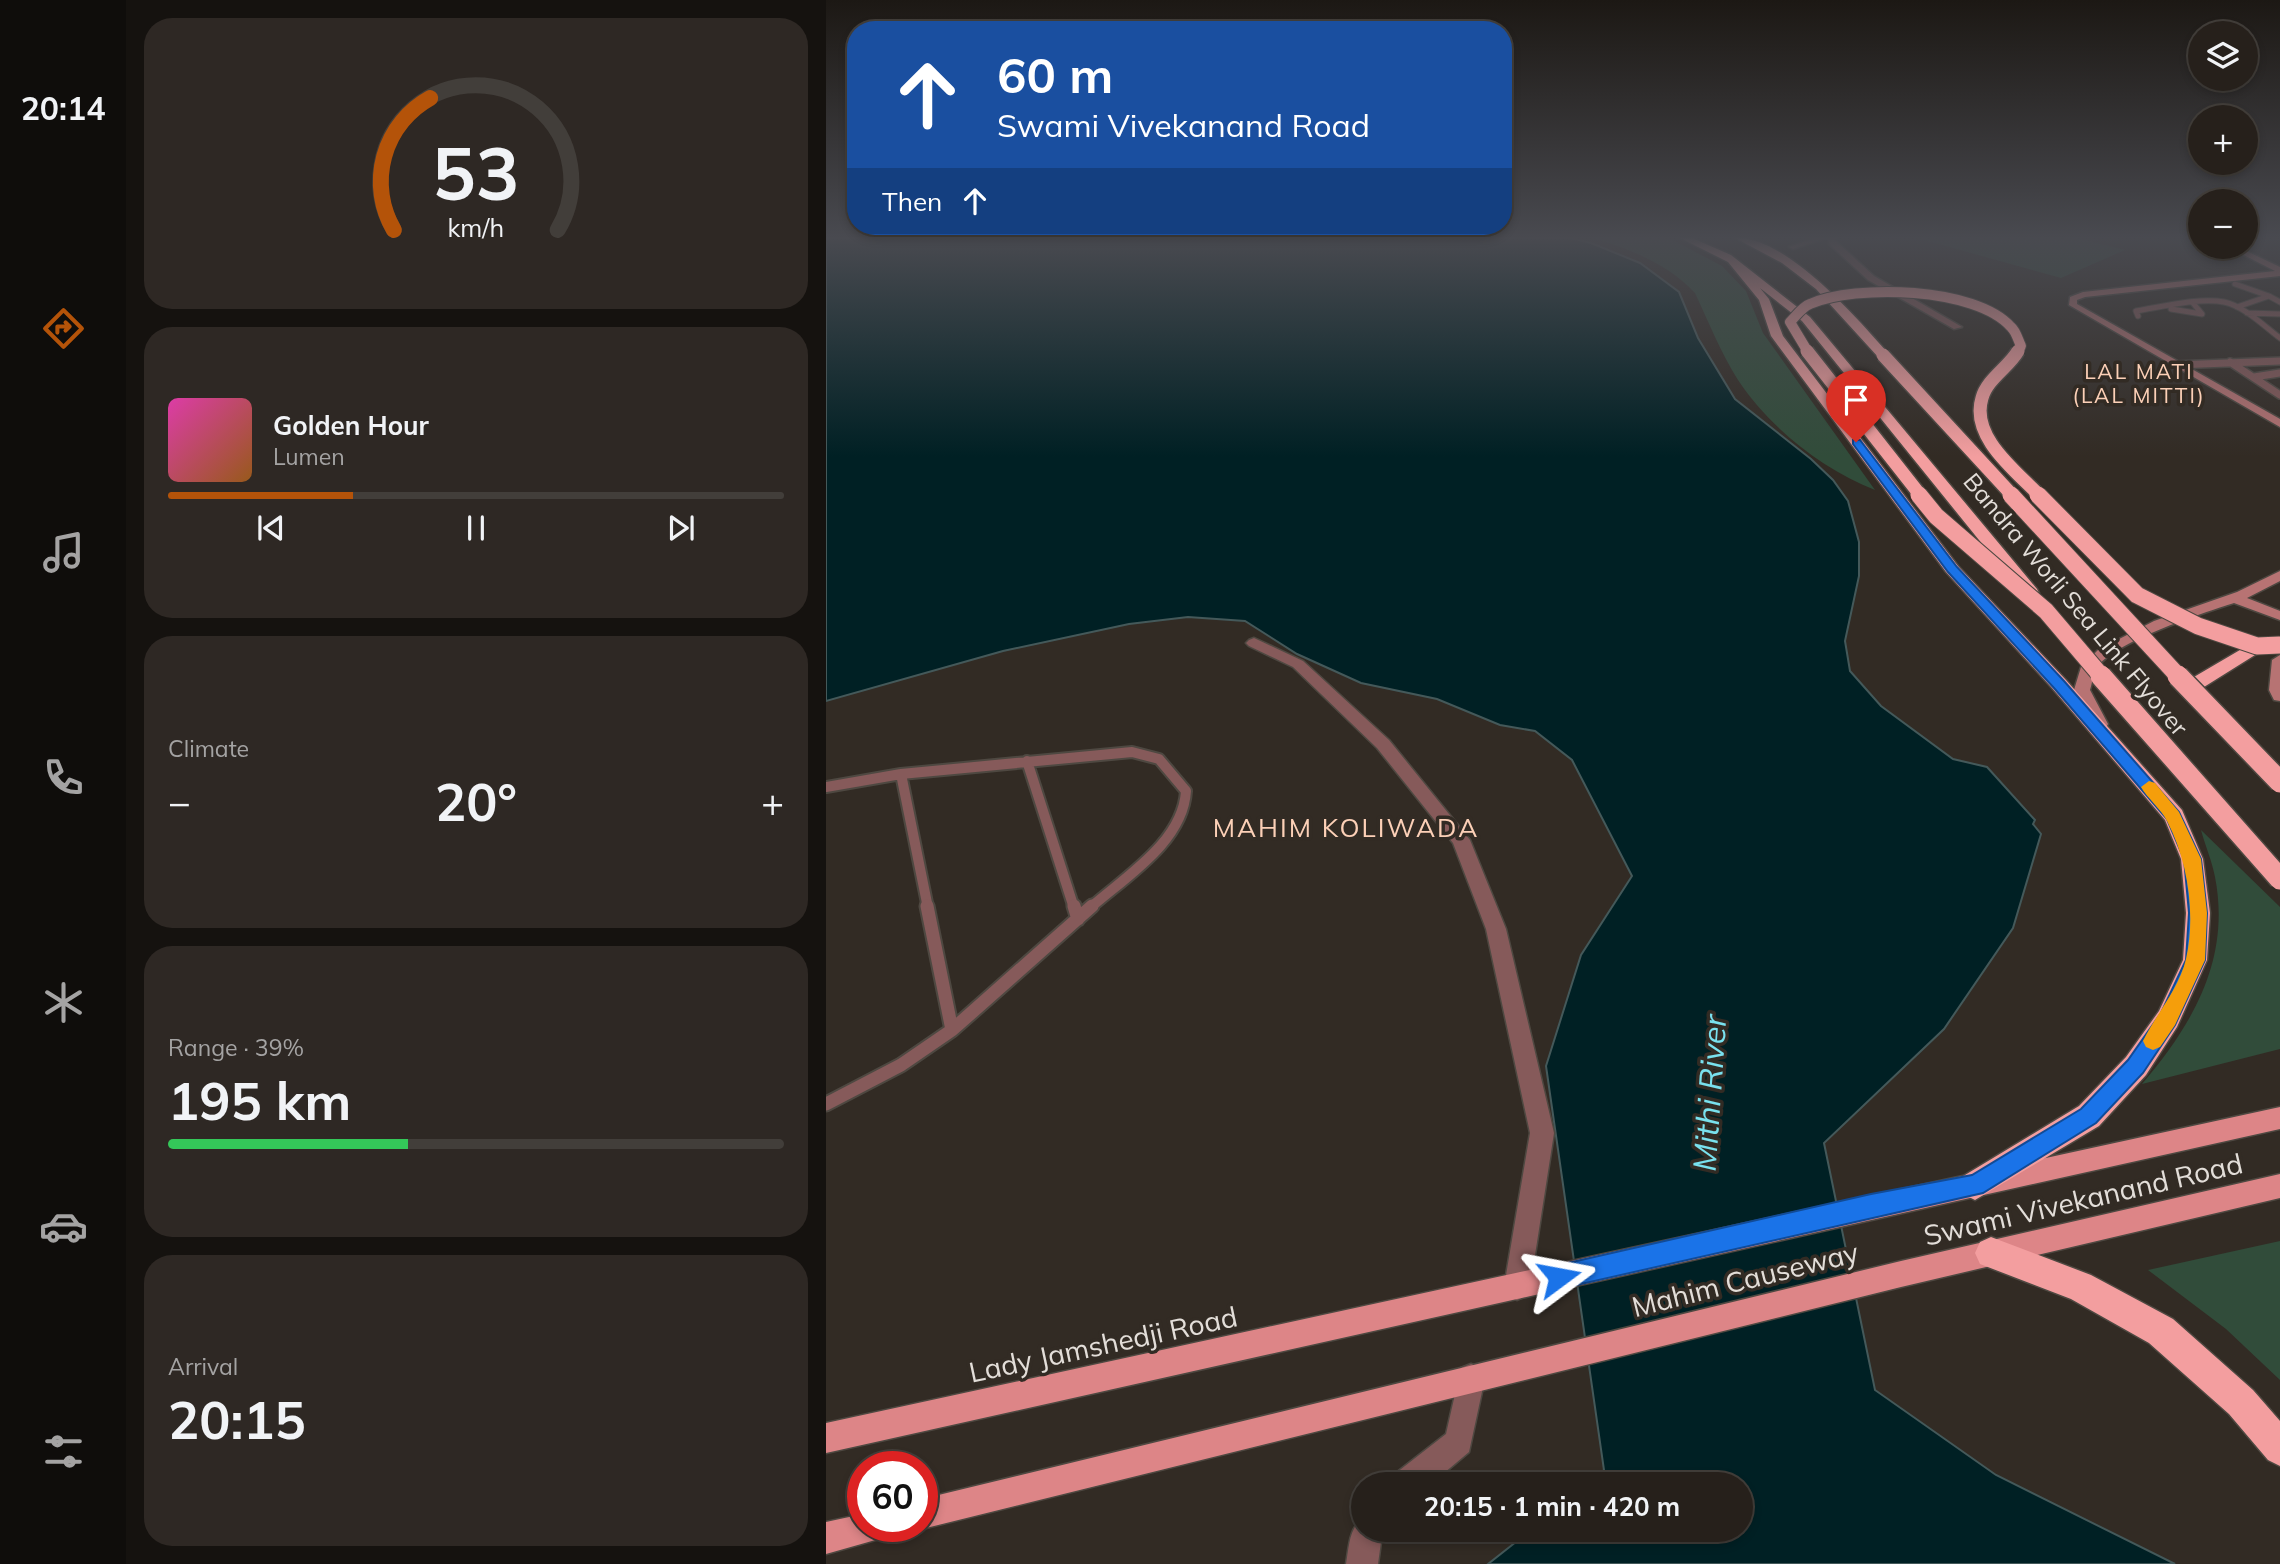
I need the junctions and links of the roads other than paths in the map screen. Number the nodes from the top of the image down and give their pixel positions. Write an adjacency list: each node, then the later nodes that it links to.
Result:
1 (1768, 311): 38 (highway)
2 (1796, 311): 30 (highway, Bandra Worli Sea Link Flyover, bridge)
3 (1797, 311): 30 (highway, bridge)
4 (1844, 311): 36 (highway, Bandra Worli Sea Link Flyover, bridge)
5 (1929, 311): 16 (street)
6 (1987, 311): 34 (highway, bridge)
7 (2083, 311): 22 (main road)
8 (2098, 311): 21 (main road)
9 (2136, 311): 15 (lane)
10 (2185, 311): 11 (lane)
11 (2200, 311)
12 (2244, 311): 13 (lane)
13 (2247, 313): 14 (lane); 17 (lane)
14 (2280, 314)
15 (2138, 316)
16 (1957, 327)
17 (2280, 338)
18 (2271, 361): 19 (lane); 20 (lane); 23 (lane)
19 (2280, 361)
20 (2230, 362): 21 (lane); 24 (lane)
21 (2189, 363): 22 (lane); 26 (main road)
22 (2175, 365): 27 (main road)
23 (2280, 370): 24 (lane)
24 (2254, 377): 25 (lane)
25 (2280, 394)
26 (2280, 414)
27 (2280, 424)
28 (2280, 575): 29 (main road)
29 (2235, 598): 31 (main road); 38 (main road)
30 (2046, 611): 43 (highway, Bandra Worli Sea Link Flyover, bridge)
31 (2280, 616)
32 (1254, 643): 53 (street)
33 (2280, 645): 34 (highway, bridge)
34 (2257, 646): 36 (highway)
35 (2280, 660): 37 (main road)
36 (2189, 688): 41 (highway, Bandra Worli Sea Link Flyover, bridge)
37 (2280, 696)
38 (2117, 750): 48 (highway)
39 (1027, 761): 40 (lane); 44 (lane); 44 (lane)
40 (901, 774): 42 (lane); 45 (lane)
41 (2280, 782)
42 (826, 788)
43 (2280, 879)
44 (1078, 919): 45 (lane)
45 (952, 1030): 46 (lane)
46 (826, 1104)
47 (2280, 1118): 48 (main road, Swami Vivekanand Road)
48 (1975, 1185): 50 (main road, Swami Vivekanand Road)
49 (2280, 1186): 51 (main road, Swami Vivekanand Road)
50 (1871, 1206): 53 (main road, Mahim Causeway)
51 (1991, 1253): 52 (main road, Swami Vivekanand Road); 57 (highway)
52 (1901, 1274): 55 (main road, Mahim Causeway)
53 (1517, 1287): 54 (main road, Mahim Causeway)
54 (1394, 1315): 56 (main road, Lady Jamshedji Road)
55 (1471, 1378): 58 (street); 59 (main road, Mahim Causeway)
56 (826, 1438)
57 (2280, 1448)
58 (1422, 1472)
59 (938, 1510)
60 (847, 1533): 61 (main road)
61 (826, 1538)
62 (1365, 1542): 63 (street)
63 (1362, 1564)

